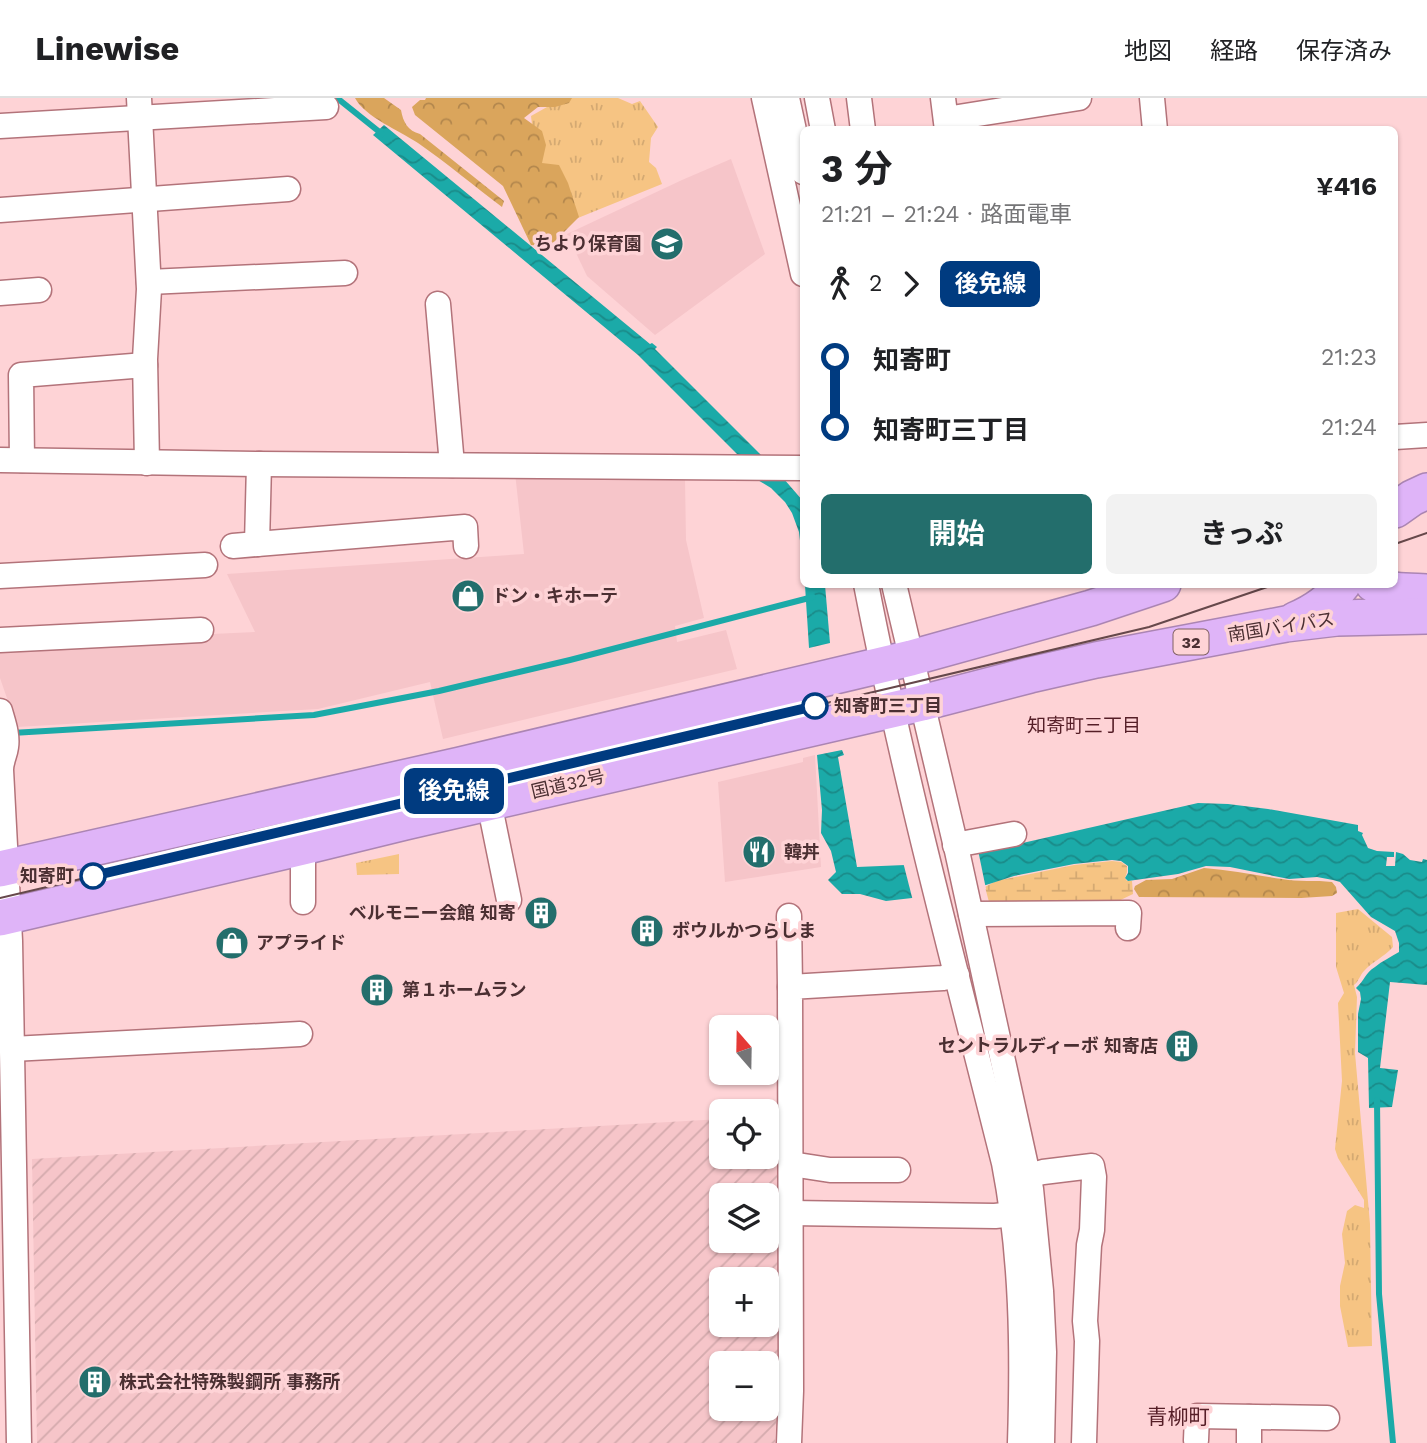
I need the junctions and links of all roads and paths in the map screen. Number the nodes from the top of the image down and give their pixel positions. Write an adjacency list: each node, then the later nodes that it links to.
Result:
1 (764, 98): 18 (street)
2 (787, 98): 14 (street)
3 (817, 98): 11 (street)
4 (859, 98): 12 (street)
5 (1079, 98): 9 (street)
6 (1152, 98): 13 (street)
7 (326, 107): 8 (street)
8 (139, 108): 10 (street); 16 (street)
9 (945, 116)
10 (0, 126)
11 (822, 126)
12 (862, 126)
13 (1155, 126)
14 (800, 158)
15 (288, 190): 16 (street)
16 (145, 201): 17 (street); 21 (street)
17 (0, 210)
18 (798, 226): 19 (street)
19 (800, 245)
20 (345, 273): 21 (street)
21 (149, 282): 25 (street)
22 (39, 290): 23 (street)
23 (0, 293)
24 (438, 304): 31 (street)
25 (145, 365): 28 (street); 29 (street)
26 (1427, 435): 27 (street)
27 (1398, 437)
28 (11, 460): 29 (street)
29 (147, 463): 30 (street)
30 (259, 464): 31 (street); 37 (street)
31 (452, 465): 32 (street)
32 (794, 467)
33 (1427, 478): 34 (highway)
34 (1398, 483)
35 (1427, 491): 36 (highway)
36 (1398, 508)
37 (466, 547)
38 (205, 565): 39 (street)
39 (0, 576)
40 (868, 588): 53 (street)
41 (894, 588): 53 (street)
42 (1118, 588): 49 (highway)
43 (1150, 588): 49 (highway)
44 (1339, 588): 48 (highway)
45 (1382, 588): 46 (highway)
46 (1427, 592)
47 (1427, 616): 48 (highway, 南国バイパス / 32)
48 (1286, 624): 52 (highway, 南国バイパス / 32)
49 (1028, 625): 53 (highway)
50 (201, 630): 51 (street)
51 (0, 640)
52 (1096, 660): 54 (highway, 国道32号 / 32)
53 (896, 661): 54 (street); 60 (highway)
54 (907, 706): 56 (highway, 国道32号 / 32); 59 (street); 67 (street)
55 (4, 725): 60 (street)
56 (489, 803): 58 (highway, 国道32号 / 32); 61 (street)
57 (1014, 834): 59 (street)
58 (303, 847): 62 (street); 64 (highway, 国道32号 / 32)
59 (956, 848): 63 (street)
60 (4, 868): 64 (street)
61 (509, 900)
62 (303, 902)
63 (970, 909): 66 (street); 74 (street)
64 (4, 916): 70 (street)
65 (789, 916): 68 (street)
66 (1128, 928)
67 (957, 975): 68 (street); 76 (street)
68 (790, 987): 72 (street)
69 (300, 1034): 70 (street)
70 (12, 1049): 71 (street)
71 (7, 1152): 80 (street)
72 (791, 1164): 73 (street); 75 (street)
73 (898, 1170)
74 (1028, 1176): 83 (street); 84 (street)
75 (790, 1213): 76 (street); 81 (street)
76 (1013, 1214): 82 (street)
77 (1249, 1417): 78 (street); 79 (street); 85 (street)
78 (1327, 1418)
79 (1196, 1440)
80 (19, 1443)
81 (789, 1443)
82 (1020, 1443)
83 (1042, 1443)
84 (1084, 1443)
85 (1249, 1443)

